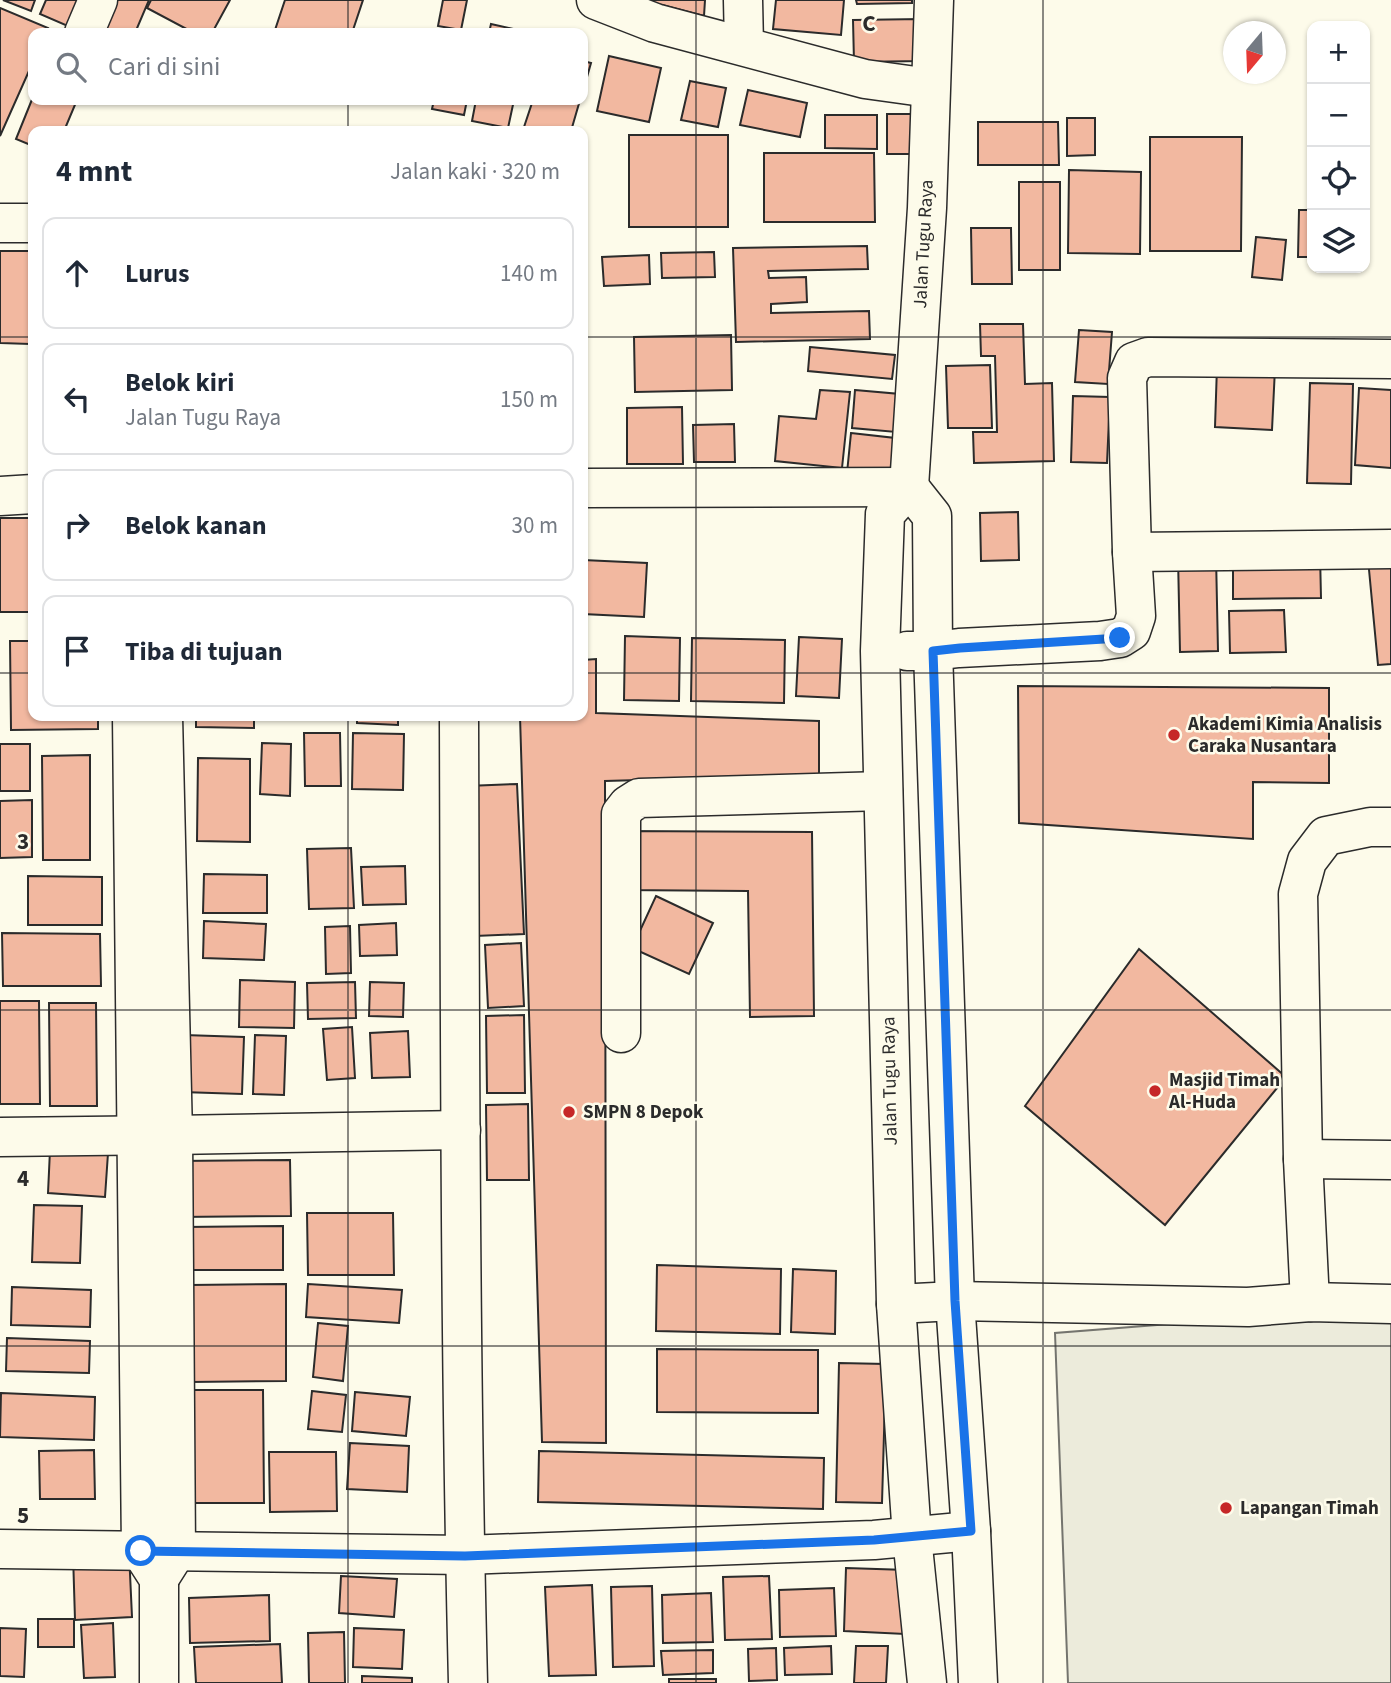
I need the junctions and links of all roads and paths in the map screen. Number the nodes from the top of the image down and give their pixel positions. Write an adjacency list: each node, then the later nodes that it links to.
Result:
1 (98, 0): 5 (street)
2 (596, 0): 6 (street)
3 (743, 0): 6 (street)
4 (934, 0): 7 (street, Jalan Tugu Raya)
5 (87, 28)
6 (744, 46): 7 (street)
7 (930, 88): 11 (street, Jalan Tugu Raya)
8 (0, 223): 9 (street)
9 (28, 223)
10 (1391, 359): 16 (street)
11 (909, 487): 12 (street); 17 (street, Jalan Tugu Raya); 18 (street)
12 (588, 488)
13 (28, 494): 14 (street)
14 (0, 496)
15 (1391, 549): 16 (street)
16 (1132, 552): 18 (street)
17 (880, 651): 18 (street); 22 (street, Jalan Tugu Raya)
18 (933, 651): 30 (street)
19 (132, 721): 26 (street)
20 (163, 721): 26 (street)
21 (459, 721): 25 (street)
22 (883, 791): 24 (street); 32 (street, Jalan Tugu Raya)
23 (1391, 827): 28 (street)
24 (621, 1033)
25 (461, 1130): 26 (street); 37 (street)
26 (155, 1135): 27 (street); 38 (street)
27 (0, 1137)
28 (1303, 1159): 29 (street); 31 (street)
29 (1391, 1160)
30 (955, 1301): 31 (street); 32 (street); 34 (street)
31 (1310, 1302): 33 (street)
32 (896, 1304): 35 (street, Jalan Tugu Raya)
33 (1391, 1304)
34 (971, 1531): 35 (street); 42 (street)
35 (912, 1537): 37 (street); 41 (street, Jalan Tugu Raya)
36 (0, 1549): 38 (street)
37 (465, 1556): 38 (street); 40 (street)
38 (159, 1561): 39 (street)
39 (159, 1683)
40 (468, 1683)
41 (927, 1683)
42 (978, 1683)

